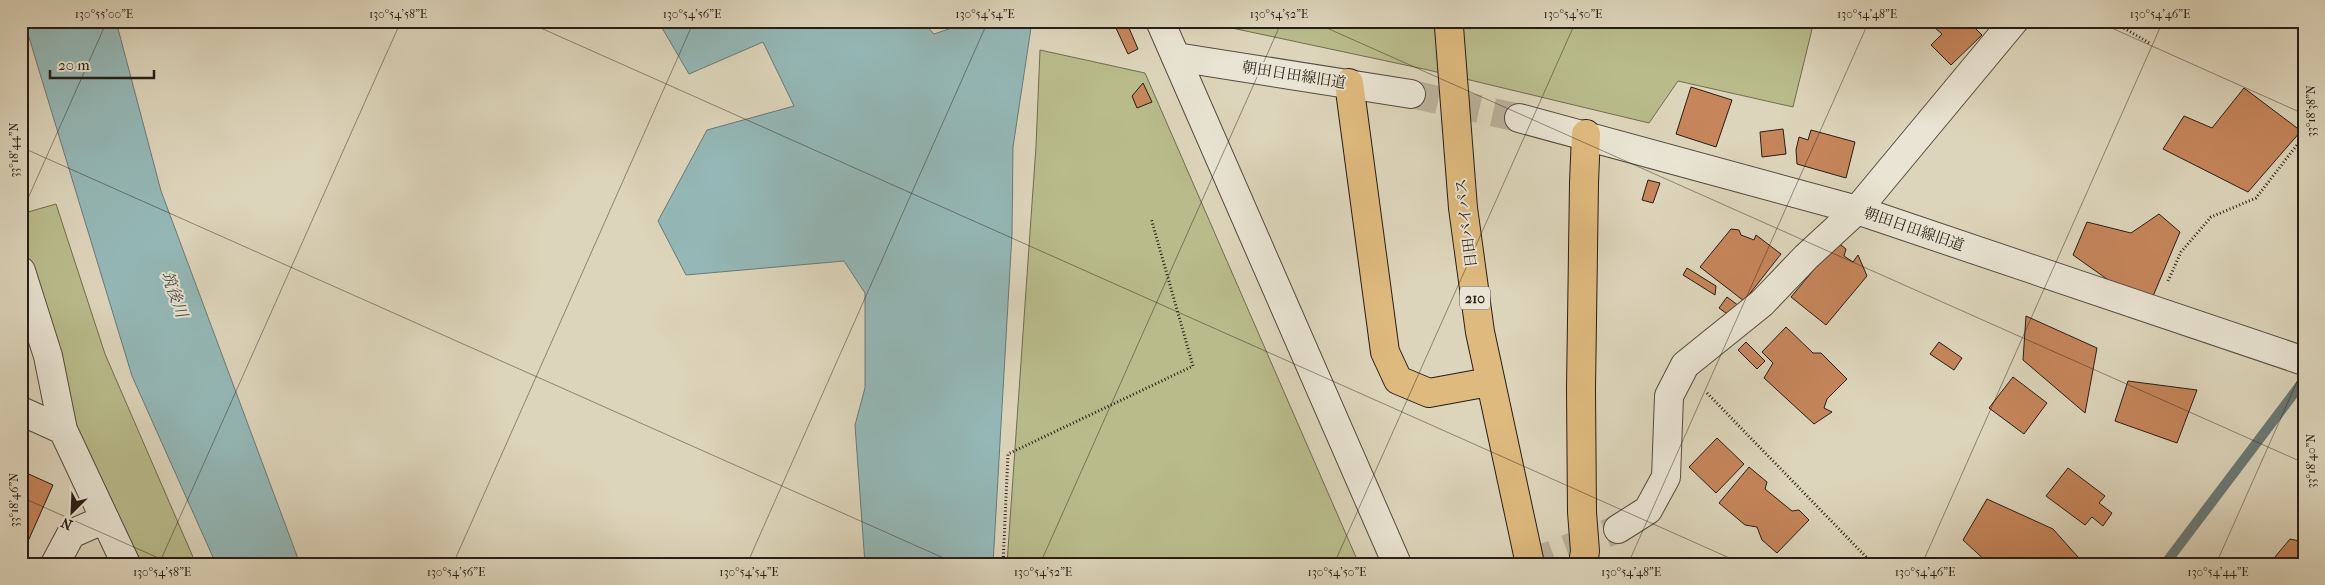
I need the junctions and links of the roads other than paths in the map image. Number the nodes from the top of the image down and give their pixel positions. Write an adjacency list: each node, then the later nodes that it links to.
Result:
1 (1160, 21): 4 (street)
2 (2014, 21): 9 (street)
3 (1449, 28): 12 (highway, 日田バイパス / 210)
4 (1176, 57): 5 (street, 朝田日田線旧道); 19 (street)
5 (1349, 83): 6 (street, 朝田日田線旧道); 12 (highway)
6 (1411, 94)
7 (1519, 118): 8 (street, 朝田日田線旧道)
8 (1586, 134): 9 (street, 朝田日田線旧道); 21 (highway)
9 (1857, 210): 11 (street, 朝田日田線旧道); 16 (street)
10 (21, 272): 14 (street)
11 (2302, 360)
12 (1490, 382): 20 (highway, 日田バイパス / 210)
13 (21, 411): 14 (street)
14 (62, 430): 15 (street)
15 (104, 519): 17 (street); 18 (street)
16 (1618, 529)
17 (55, 564)
18 (126, 564)
19 (1397, 564)
20 (1530, 564)
21 (1583, 564)

